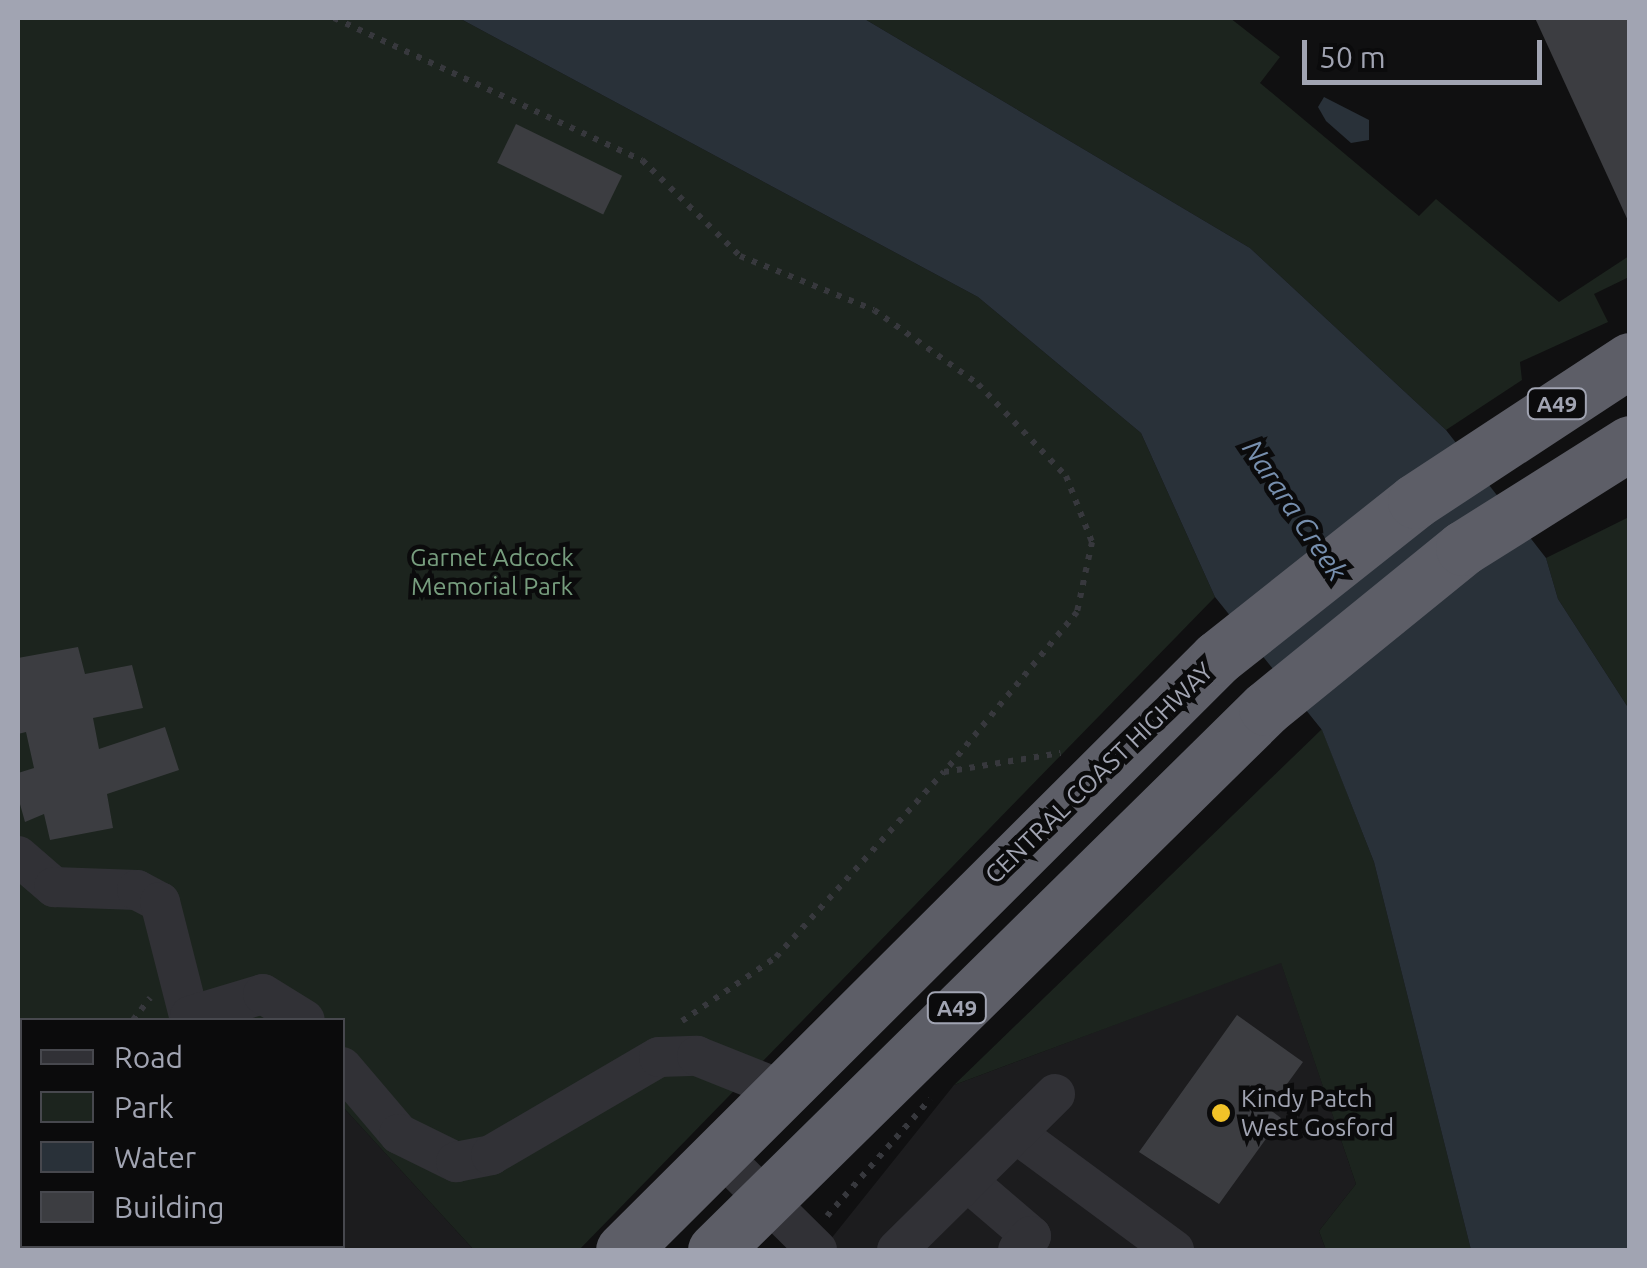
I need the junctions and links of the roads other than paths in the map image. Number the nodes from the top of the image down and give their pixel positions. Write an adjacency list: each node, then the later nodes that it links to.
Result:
1 (1630, 360): 7 (highway, CENTRAL COAST HIGHWAY / A49)
2 (1630, 444): 12 (highway, A49)
3 (18, 856): 4 (lane)
4 (190, 1018): 5 (lane)
5 (302, 1018)
6 (345, 1071): 7 (lane)
7 (782, 1090): 10 (highway, CENTRAL COAST HIGHWAY / A49)
8 (1055, 1094): 9 (lane)
9 (1018, 1135): 11 (lane); 18 (lane)
10 (719, 1153): 12 (lane); 14 (highway, CENTRAL COAST HIGHWAY / A49)
11 (968, 1182): 13 (lane); 17 (lane)
12 (766, 1199): 15 (highway, A49); 16 (lane)
13 (1034, 1246)
14 (623, 1250)
15 (714, 1250)
16 (818, 1250)
17 (897, 1250)
18 (1174, 1250)

